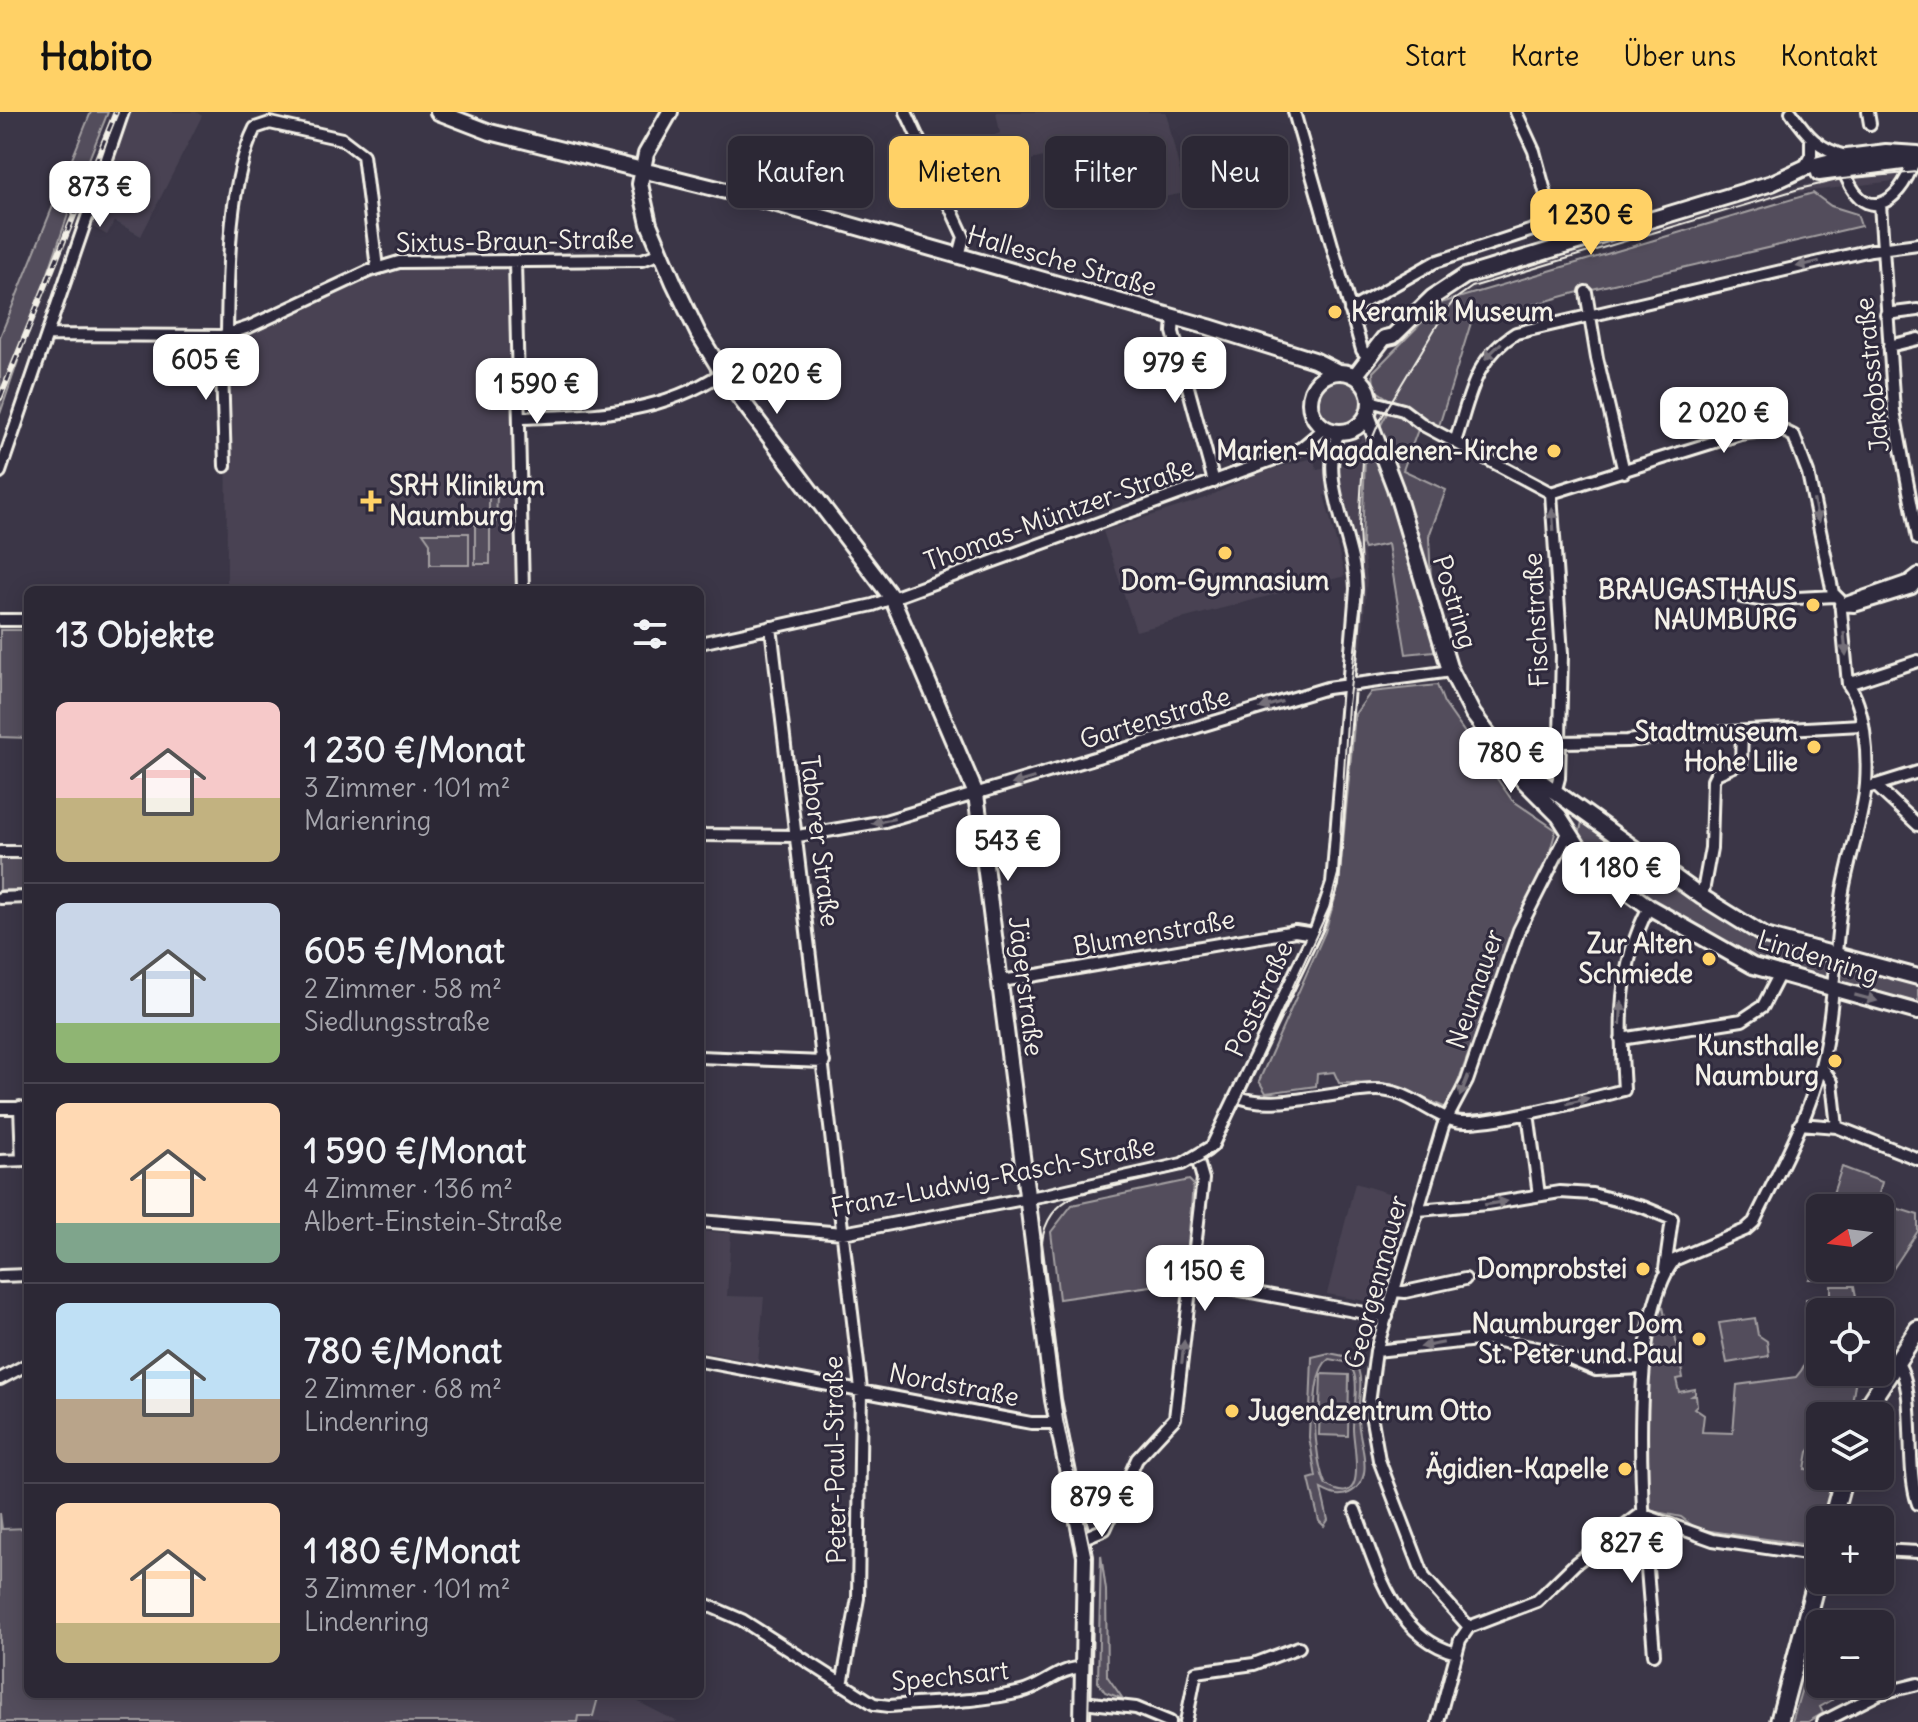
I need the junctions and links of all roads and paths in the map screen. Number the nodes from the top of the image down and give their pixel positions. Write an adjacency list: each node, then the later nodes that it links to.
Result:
1 (123, 112): 29 (street)
2 (438, 112): 12 (main road, Hallesche Straße)
3 (670, 112): 12 (main road)
4 (906, 112): 20 (street)
5 (1294, 112): 24 (street)
6 (1516, 112): 15 (street)
7 (1791, 112): 8 (street)
8 (1811, 141): 10 (street); 11 (street)
9 (1917, 158): 10 (main road); 14 (street)
10 (1845, 162): 11 (main road); 13 (main road); 14 (street)
11 (1804, 168): 13 (main road)
12 (641, 173): 19 (main road, Jägerstraße); 20 (main road, Hallesche Straße)
13 (1787, 177): 17 (main road)
14 (1880, 204): 18 (street, Jakobsstraße)
15 (1554, 223): 17 (street); 24 (street)
16 (1918, 244): 18 (street)
17 (1560, 246): 33 (main road)
18 (1884, 248): 26 (street, Jakobsstraße); 27 (street, one-way to 27)
19 (661, 253): 21 (street, Sixtus-Braun-Straße); 36 (main road, Jägerstraße)
20 (959, 256): 28 (main road, Hallesche Straße)
21 (515, 262): 22 (street, Sixtus-Braun-Straße); 40 (street)
22 (377, 268): 30 (street, Sixtus-Braun-Straße); 30 (street)
23 (1586, 292): 27 (street)
24 (1350, 310): 33 (street)
25 (1918, 310): 26 (street)
26 (1886, 314): 32 (street, Jakobsstraße)
27 (1591, 315): 42 (street, one-way to 42); 46 (street)
28 (1174, 318): 34 (main road, Hallesche Straße); 47 (street)
29 (48, 335): 30 (street, Sixtus-Braun-Straße); 45 (street)
30 (224, 335): 44 (street)
31 (1918, 339): 32 (street)
32 (1889, 346): 49 (street, Jakobsstraße)
33 (1372, 356): 37 (main road)
34 (1303, 359): 35 (main road, Hallesche Straße); 38 (main road)
35 (1338, 372): 37 (main road); 38 (main road)
36 (722, 373): 40 (street); 54 (main road, Jägerstraße)
37 (1355, 376): 39 (main road)
38 (1315, 385): 41 (main road)
39 (1368, 408): 41 (main road); 42 (street); 43 (main road, Postring)
40 (520, 418): 52 (street)
41 (1339, 429): 43 (main road); 47 (street, Thomas-Müntzer-Straße); 62 (street, Poststraße)
42 (1455, 442): 48 (street)
43 (1378, 444): 61 (main road, Postring)
44 (225, 466)
45 (0, 472)
46 (1624, 472): 48 (street); 55 (street, one-way to 55)
47 (1214, 482): 54 (street, Thomas-Müntzer-Straße)
48 (1551, 493): 66 (street, Fischstraße, one-way to 48)
49 (1918, 539)
50 (1918, 574): 55 (street)
51 (1918, 581): 55 (street)
52 (523, 586)
53 (1742, 597): 55 (street)
54 (892, 598): 58 (street, Thomas-Müntzer-Straße); 70 (main road, Jägerstraße)
55 (1838, 600): 63 (street, one-way to 63)
56 (0, 620): 57 (street)
57 (24, 620)
58 (771, 627): 59 (street, Thomas-Müntzer-Straße); 76 (street, Taborer Straße)
59 (704, 642)
60 (1918, 661): 63 (street)
61 (1451, 671): 62 (street, Gartenstraße); 67 (main road, Postring)
62 (1346, 684): 70 (street, Gartenstraße, one-way to 70); 83 (street, Poststraße)
63 (1848, 684): 64 (street)
64 (1861, 725): 65 (street); 69 (street)
65 (1742, 732): 66 (street); 80 (street)
66 (1560, 742): 71 (street, Fischstraße)
67 (1511, 762): 71 (main road, Lindenring)
68 (1918, 772): 69 (street)
69 (1870, 787): 73 (street); 84 (street)
70 (976, 794): 76 (street, Gartenstraße, one-way to 76); 87 (main road, Jägerstraße)
71 (1549, 796): 72 (main road, Lindenring); 74 (main road, Lindenring)
72 (1574, 807): 74 (main road); 80 (main road, Lindenring)
73 (1918, 825)
74 (1565, 827): 82 (main road, Lindenring); 98 (street, Neumauer, one-way to 98)
75 (704, 835): 76 (street, Gartenstraße)
76 (798, 836): 92 (street, Taborer Straße)
77 (0, 852): 78 (street)
78 (24, 852)
79 (24, 897): 81 (street)
80 (1702, 897): 84 (main road, Lindenring)
81 (0, 898)
82 (1649, 907): 85 (main road, Lindenring); 90 (street, one-way to 82)
83 (1314, 934): 87 (street, Blumenstraße); 94 (street, Poststraße)
84 (1837, 952): 86 (main road, Lindenring); 88 (street)
85 (1779, 975): 88 (main road, Lindenring); 90 (street)
86 (1918, 977)
87 (1002, 981): 106 (main road, Jägerstraße)
88 (1831, 989): 89 (main road, Lindenring, one-way to 89); 93 (street)
89 (1918, 1012)
90 (1621, 1039): 97 (street, one-way to 90)
91 (704, 1057): 92 (street)
92 (824, 1062): 109 (street, Taborer Straße)
93 (1821, 1066): 99 (street); 100 (street)
94 (1237, 1096): 98 (street); 101 (street, Poststraße)
95 (0, 1108): 96 (street)
96 (24, 1108)
97 (1528, 1113): 98 (street); 105 (street)
98 (1447, 1117): 107 (street, Georgenmauer)
99 (1800, 1124): 100 (street); 110 (street)
100 (1837, 1127): 102 (street)
101 (1197, 1158): 106 (street, Franz-Ludwig-Rasch-Straße); 114 (street)
102 (1918, 1159)
103 (24, 1160): 104 (street)
104 (0, 1161)
105 (1539, 1195): 107 (street, one-way to 105); 110 (street)
106 (1028, 1197): 109 (street, Franz-Ludwig-Rasch-Straße); 126 (main road, Jägerstraße)
107 (1418, 1210): 115 (street, Georgenmauer)
108 (704, 1221): 109 (street, Franz-Ludwig-Rasch-Straße)
109 (843, 1233): 124 (street, Peter-Paul-Straße)
110 (1664, 1274): 122 (street)
111 (24, 1275): 112 (street)
112 (0, 1276)
113 (1465, 1279): 115 (street)
114 (1191, 1281): 116 (street); 130 (street, one-way to 114)
115 (1394, 1291): 116 (street, Georgenmauer)
116 (1387, 1317): 118 (street, Georgenmauer)
117 (1918, 1329): 119 (main road)
118 (1376, 1351): 122 (street, one-way to 118); 136 (street, Georgenmauer)
119 (1896, 1361): 125 (main road); 127 (street)
120 (704, 1362): 124 (street, Nordstraße)
121 (24, 1366): 123 (street)
122 (1644, 1368): 129 (street)
123 (0, 1379)
124 (861, 1389): 126 (street, Nordstraße); 142 (street, Peter-Paul-Straße)
125 (1870, 1402)
126 (1057, 1423): 130 (main road, Jägerstraße)
127 (1918, 1504)
128 (1355, 1510): 138 (street)
129 (1641, 1514): 133 (street); 136 (street); 139 (street)
130 (1083, 1538): 140 (main road, Jägerstraße)
131 (1894, 1551): 132 (street)
132 (1918, 1552)
133 (1806, 1554)
134 (1813, 1594): 148 (main road)
135 (704, 1604): 142 (street, Spechsart)
136 (1469, 1627): 138 (street)
137 (1299, 1647): 146 (street)
138 (1456, 1653): 147 (street)
139 (1654, 1654)
140 (1084, 1668): 142 (street, Spechsart); 143 (main road, Jägerstraße)
141 (1918, 1684): 149 (street)
142 (842, 1685)
143 (1083, 1702): 144 (main road, Jägerstraße); 145 (street)
144 (1082, 1722)
145 (1170, 1722)
146 (1186, 1722)
147 (1438, 1722)
148 (1779, 1722)
149 (1823, 1722)

